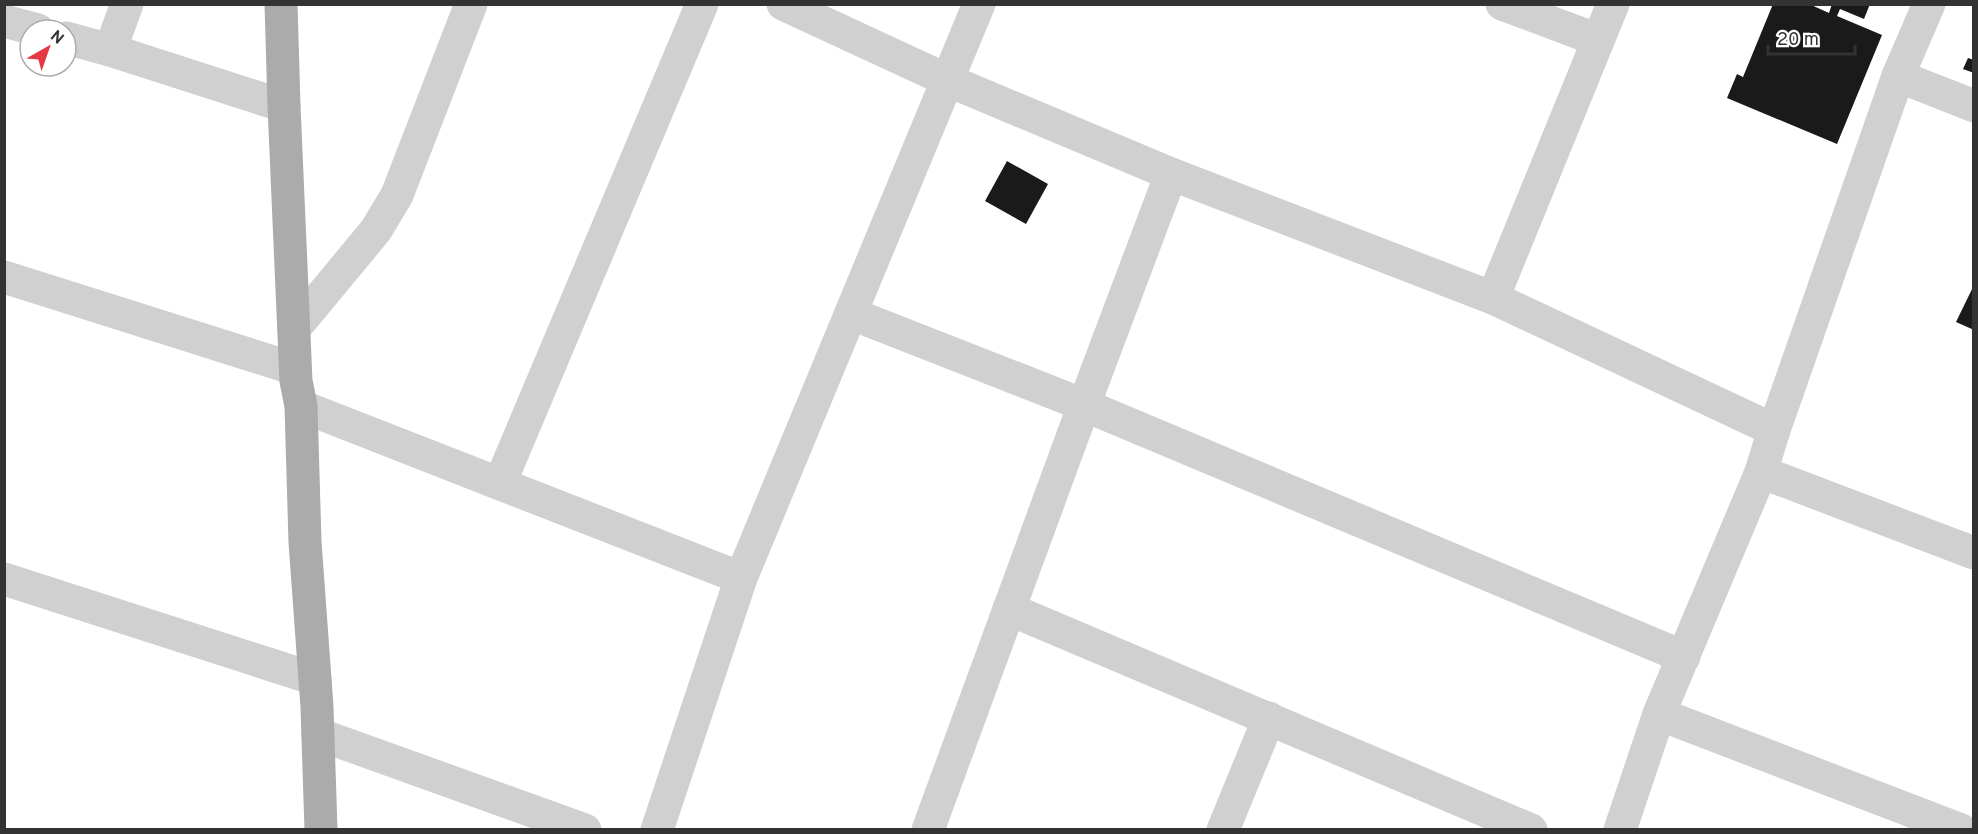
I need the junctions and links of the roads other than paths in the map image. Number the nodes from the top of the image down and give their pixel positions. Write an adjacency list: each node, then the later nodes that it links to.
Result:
1 (127, 4): 12 (street)
2 (281, 4): 15 (main road)
3 (471, 4): 21 (street)
4 (702, 4): 27 (street)
5 (783, 4): 14 (street)
6 (979, 4): 14 (street)
7 (1502, 4): 10 (street)
8 (1613, 4): 10 (street)
9 (1929, 4): 13 (street)
10 (1598, 40): 19 (street)
11 (78, 41): 12 (street)
12 (110, 50): 15 (street)
13 (1898, 76): 16 (street); 25 (street)
14 (947, 80): 17 (street); 20 (street)
15 (284, 106): 21 (main road)
16 (1974, 106)
17 (1171, 174): 19 (street); 23 (street)
18 (4, 277): 22 (street)
19 (1493, 298): 25 (street)
20 (852, 314): 23 (street); 29 (street)
21 (294, 329): 22 (main road)
22 (295, 369): 24 (main road)
23 (1084, 405): 31 (street); 32 (street)
24 (301, 406): 27 (street); 33 (main road)
25 (1773, 430): 26 (street)
26 (1761, 472): 28 (street); 32 (street)
27 (500, 483): 29 (street)
28 (1974, 553)
29 (741, 578): 40 (street)
30 (4, 579): 33 (street)
31 (1009, 609): 35 (street); 41 (street)
32 (1684, 657): 34 (street)
33 (315, 679): 36 (main road)
34 (1659, 714): 37 (street); 44 (street)
35 (1269, 718): 42 (street); 43 (street)
36 (318, 734): 38 (main road); 39 (street)
37 (1952, 828)
38 (321, 830)
39 (585, 830)
40 (657, 830)
41 (928, 830)
42 (1223, 830)
43 (1531, 830)
44 (1620, 830)

